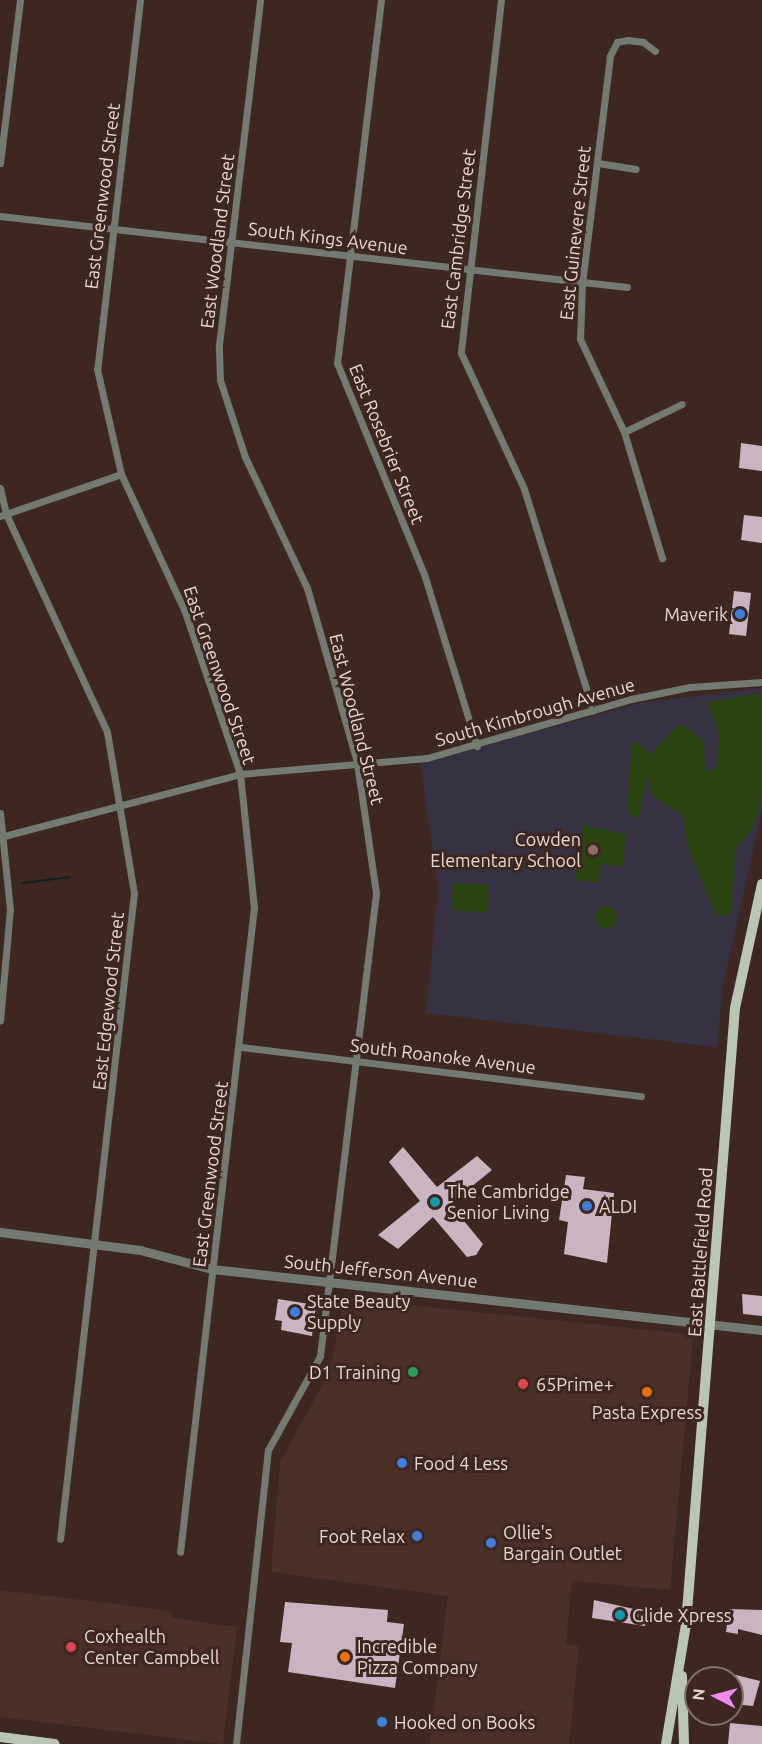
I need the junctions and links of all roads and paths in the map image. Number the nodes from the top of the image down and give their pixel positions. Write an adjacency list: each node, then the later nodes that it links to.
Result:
1 (20, 0): 7 (street)
2 (140, 0): 11 (street, East Greenwood Street)
3 (260, 0): 12 (street, East Woodland Street)
4 (381, 0): 13 (street, East Rosebrier Street)
5 (501, 0): 14 (street, East Cambridge Street)
6 (655, 51): 8 (street, East Guinevere Street)
7 (0, 163)
8 (598, 163): 9 (street); 15 (street, East Guinevere Street)
9 (636, 169)
10 (0, 216): 11 (street, South Kings Avenue)
11 (113, 229): 12 (street, South Kings Avenue); 19 (street, East Greenwood Street)
12 (232, 242): 13 (street, South Kings Avenue); 26 (street, East Woodland Street)
13 (350, 254): 14 (street, South Kings Avenue); 25 (street, East Rosebrier Street)
14 (469, 270): 15 (street, South Kings Avenue); 24 (street, East Cambridge Street)
15 (582, 283): 16 (street, South Kings Avenue); 18 (street, East Guinevere Street)
16 (627, 287)
17 (682, 404): 18 (street)
18 (624, 432): 22 (street, East Guinevere Street)
19 (121, 474): 21 (street); 27 (street, East Greenwood Street)
20 (0, 489): 21 (street, East Edgewood Street)
21 (3, 515): 28 (street, East Edgewood Street)
22 (662, 558)
23 (762, 682): 24 (street, South Kimbrough Avenue)
24 (593, 710): 25 (street, South Kimbrough Avenue)
25 (477, 746): 26 (street, South Kimbrough Avenue)
26 (357, 762): 27 (street, South Kimbrough Avenue); 34 (street, East Woodland Street)
27 (240, 774): 28 (street, South Kimbrough Avenue); 33 (street, East Greenwood Street)
28 (121, 804): 30 (street, South Kimbrough Avenue); 37 (street, East Edgewood Street)
29 (0, 813): 30 (street)
30 (3, 836): 32 (street)
31 (762, 884): 40 (main road, East Battlefield Road)
32 (0, 1021)
33 (241, 1047): 34 (street, South Roanoke Avenue); 38 (street, East Greenwood Street)
34 (359, 1061): 35 (street, South Roanoke Avenue); 39 (street, East Woodland Street)
35 (641, 1096)
36 (0, 1232): 37 (street, South Jefferson Avenue)
37 (96, 1243): 38 (street, South Jefferson Avenue); 42 (street, East Edgewood Street)
38 (212, 1269): 39 (street, South Jefferson Avenue); 43 (street, East Greenwood Street)
39 (332, 1283): 40 (street, South Jefferson Avenue); 47 (street, East Woodland Street)
40 (711, 1324): 41 (street, South Jefferson Avenue); 44 (main road, East Battlefield Road)
41 (762, 1330)
42 (60, 1539)
43 (180, 1552)
44 (681, 1670): 48 (main road); 49 (main road)
45 (0, 1737): 46 (main road)
46 (55, 1744)
47 (236, 1744)
48 (666, 1744)
49 (684, 1744)

